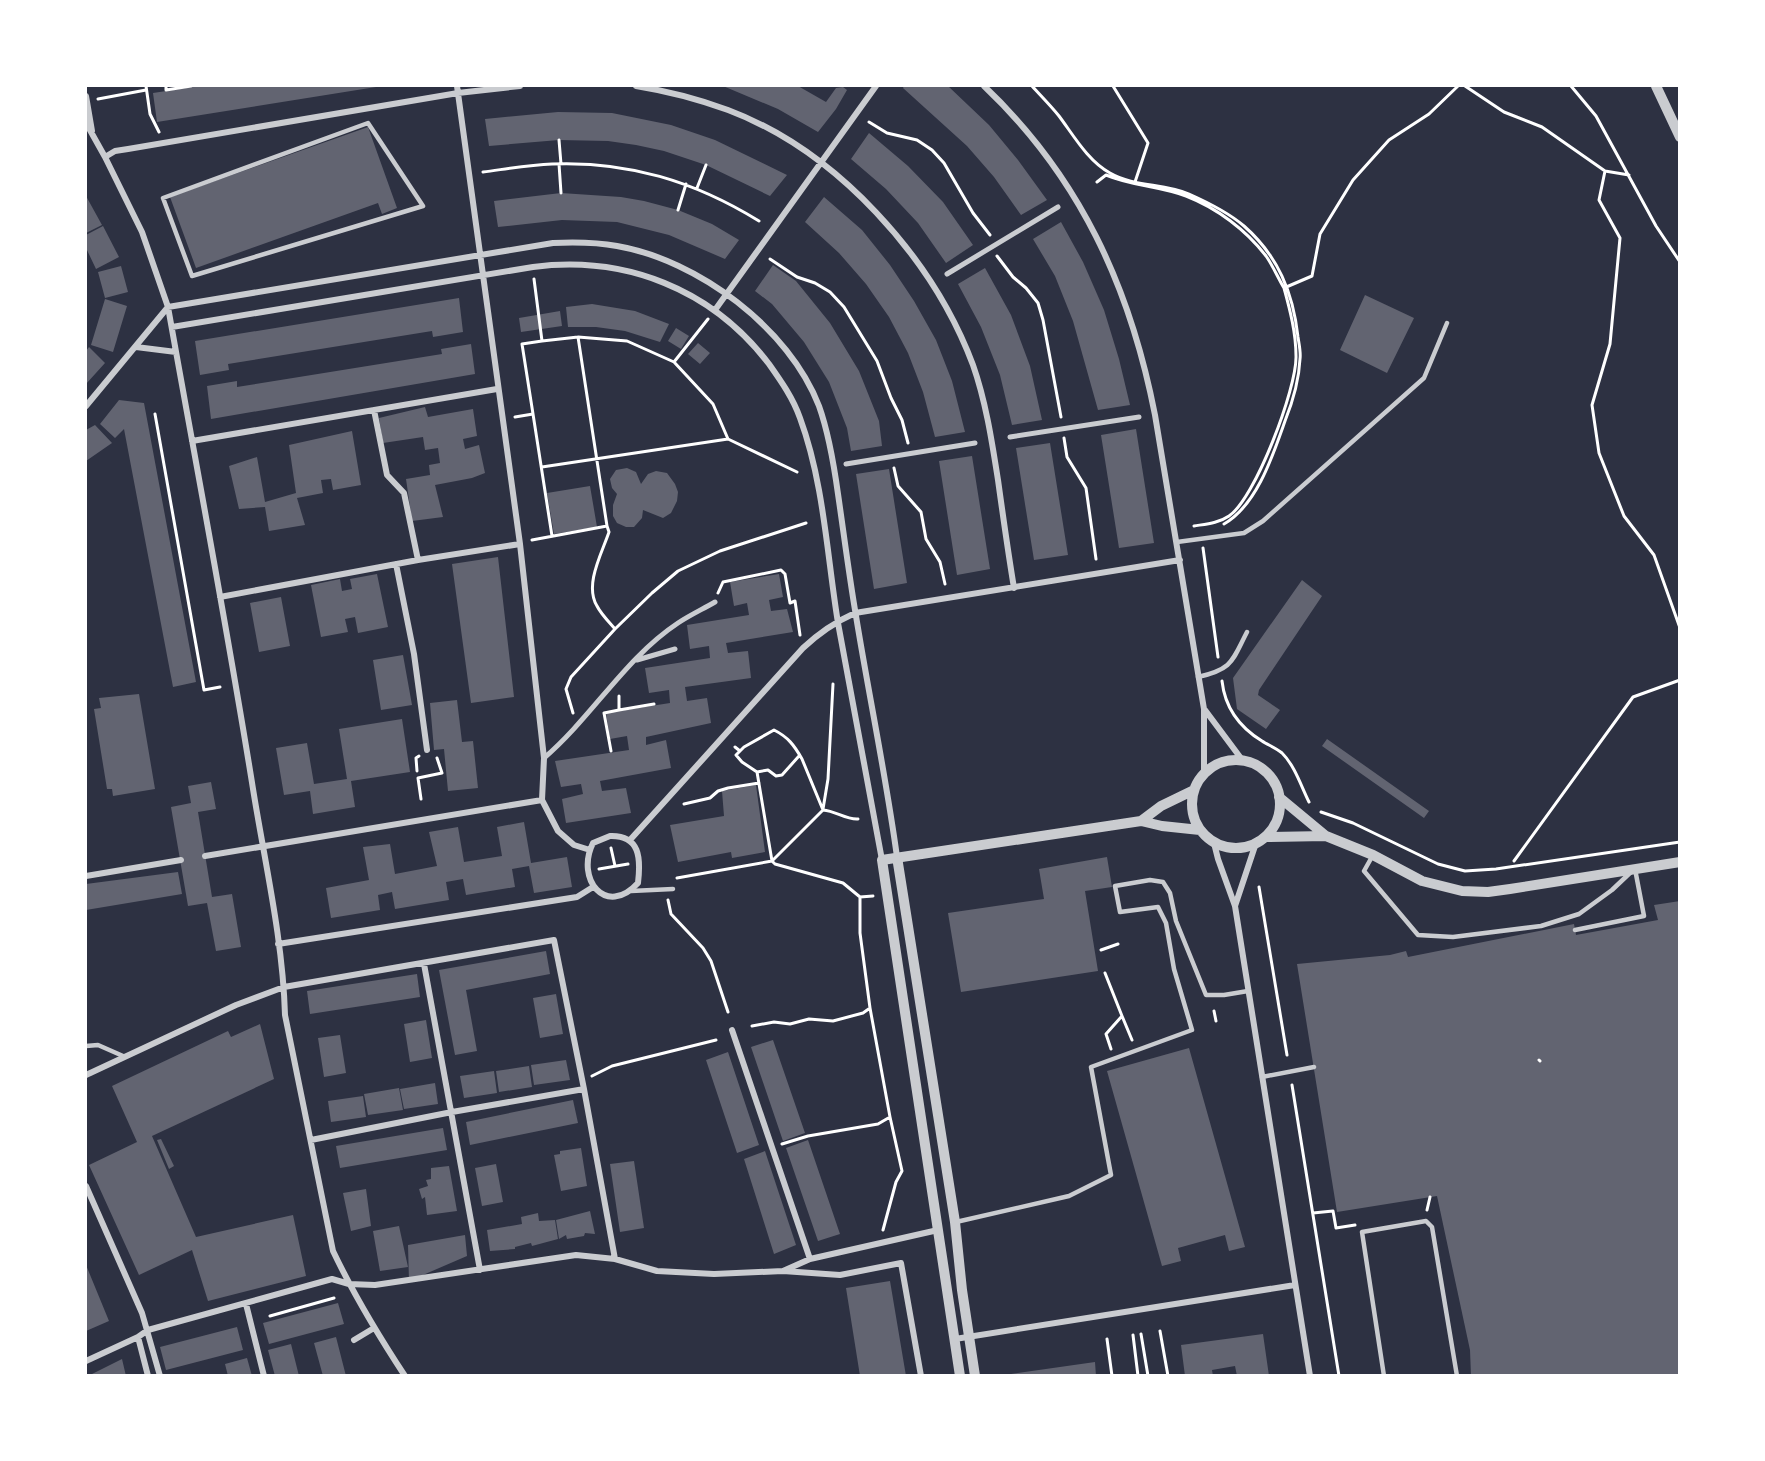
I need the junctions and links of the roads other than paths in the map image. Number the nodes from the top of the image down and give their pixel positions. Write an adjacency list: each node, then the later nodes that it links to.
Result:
1 (457, 86): 7 (street)
2 (520, 86): 7 (street)
3 (636, 86): 13 (street)
4 (876, 86): 13 (street)
5 (984, 86): 34 (street)
6 (1656, 86): 11 (street)
7 (458, 93): 12 (street); 16 (street)
8 (86, 96): 10 (street)
9 (86, 123): 10 (street)
10 (93, 137): 12 (street)
11 (1680, 137)
12 (105, 157): 20 (street)
13 (820, 163): 19 (street); 39 (street)
14 (1058, 207): 17 (street)
15 (400, 214): 15 (lane)
16 (479, 254): 18 (street); 19 (street); 20 (street)
17 (947, 274)
18 (482, 275): 21 (street); 23 (street); 26 (street)
19 (727, 294): 21 (street); 42 (street)
20 (168, 307): 23 (street); 24 (street)
21 (715, 310): 43 (street)
22 (1448, 323): 34 (lane)
23 (172, 327): 25 (street)
24 (136, 347): 25 (street); 27 (street)
25 (176, 352): 31 (street)
26 (497, 389): 28 (street); 35 (street)
27 (86, 406)
28 (374, 410): 31 (street); 36 (street)
29 (1139, 417): 30 (street)
30 (1010, 437)
31 (192, 441): 40 (street)
32 (975, 442): 33 (street)
33 (846, 464)
34 (1177, 542): 37 (street)
35 (520, 544): 36 (street); 50 (street)
36 (418, 560): 38 (street)
37 (1180, 560): 39 (street); 47 (street)
38 (396, 564): 40 (street); 49 (street)
39 (1014, 588): 42 (street)
40 (220, 597): 62 (street)
41 (715, 602): 46 (street)
42 (855, 613): 43 (street); 66 (street)
43 (838, 621): 59 (street); 68 (street)
44 (1247, 632): 47 (lane)
45 (675, 649): 46 (street)
46 (636, 660): 50 (street)
47 (1198, 677): 48 (street)
48 (1204, 709): 51 (street); 52 (street)
49 (426, 750)
50 (544, 758): 55 (street)
51 (1243, 761): 52 (street); 54 (street)
52 (1204, 774): 53 (street)
53 (1194, 790): 56 (street); 57 (street)
54 (1280, 797): 58 (street); 60 (street)
55 (542, 800): 62 (street); 63 (street)
56 (1141, 821): 57 (street); 66 (street)
57 (1200, 830): 61 (street)
58 (1326, 836): 60 (street); 64 (street)
59 (630, 840): 63 (street); 74 (street)
60 (1261, 840): 61 (street); 75 (street)
61 (1214, 843): 75 (street)
62 (262, 847): 65 (street); 79 (street)
63 (590, 849): 72 (street)
64 (1373, 855): 70 (street); 70 (lane)
65 (205, 856)
66 (897, 857): 68 (street); 93 (street)
67 (181, 860): 71 (street)
68 (882, 860): 94 (street)
69 (1680, 862): 70 (street)
70 (1635, 869): 78 (lane)
71 (86, 876)
72 (593, 887): 74 (street); 79 (street)
73 (673, 889): 74 (lane)
74 (631, 891)
75 (1235, 906): 82 (street)
76 (1176, 921): 77 (lane); 77 (lane); 82 (lane)
77 (1166, 923): 93 (lane)
78 (1575, 930)
79 (278, 944): 81 (street)
80 (424, 964): 81 (street); 89 (street); 90 (street)
81 (284, 987): 85 (street); 91 (street)
82 (1248, 991): 88 (street)
83 (732, 1030): 96 (street)
84 (86, 1046): 85 (lane)
85 (123, 1056): 87 (street)
86 (1314, 1067): 88 (lane)
87 (86, 1076)
88 (1262, 1077): 100 (street)
89 (584, 1089): 90 (street); 95 (street)
90 (452, 1112): 91 (street); 97 (street)
91 (311, 1140): 99 (street)
92 (86, 1186): 103 (street)
93 (955, 1222): 105 (street)
94 (938, 1230): 96 (street); 106 (street)
95 (615, 1259): 97 (street); 98 (street)
96 (810, 1259): 98 (street)
97 (480, 1270): 99 (street)
98 (783, 1271): 113 (street)
99 (349, 1284): 101 (street); 102 (street)
100 (1295, 1285): 105 (street); 116 (street)
101 (246, 1304): 103 (street); 111 (street)
102 (374, 1328): 107 (street); 112 (street)
103 (148, 1330): 104 (street); 110 (street)
104 (138, 1337): 108 (street); 109 (street)
105 (969, 1337): 106 (street); 115 (street)
106 (955, 1339): 114 (street)
107 (354, 1340)
108 (86, 1361)
109 (148, 1376)
110 (160, 1376)
111 (264, 1376)
112 (405, 1376)
113 (921, 1376)
114 (960, 1376)
115 (975, 1376)
116 (1310, 1376)
117 (1384, 1376): 118 (lane)
118 (1457, 1376)

